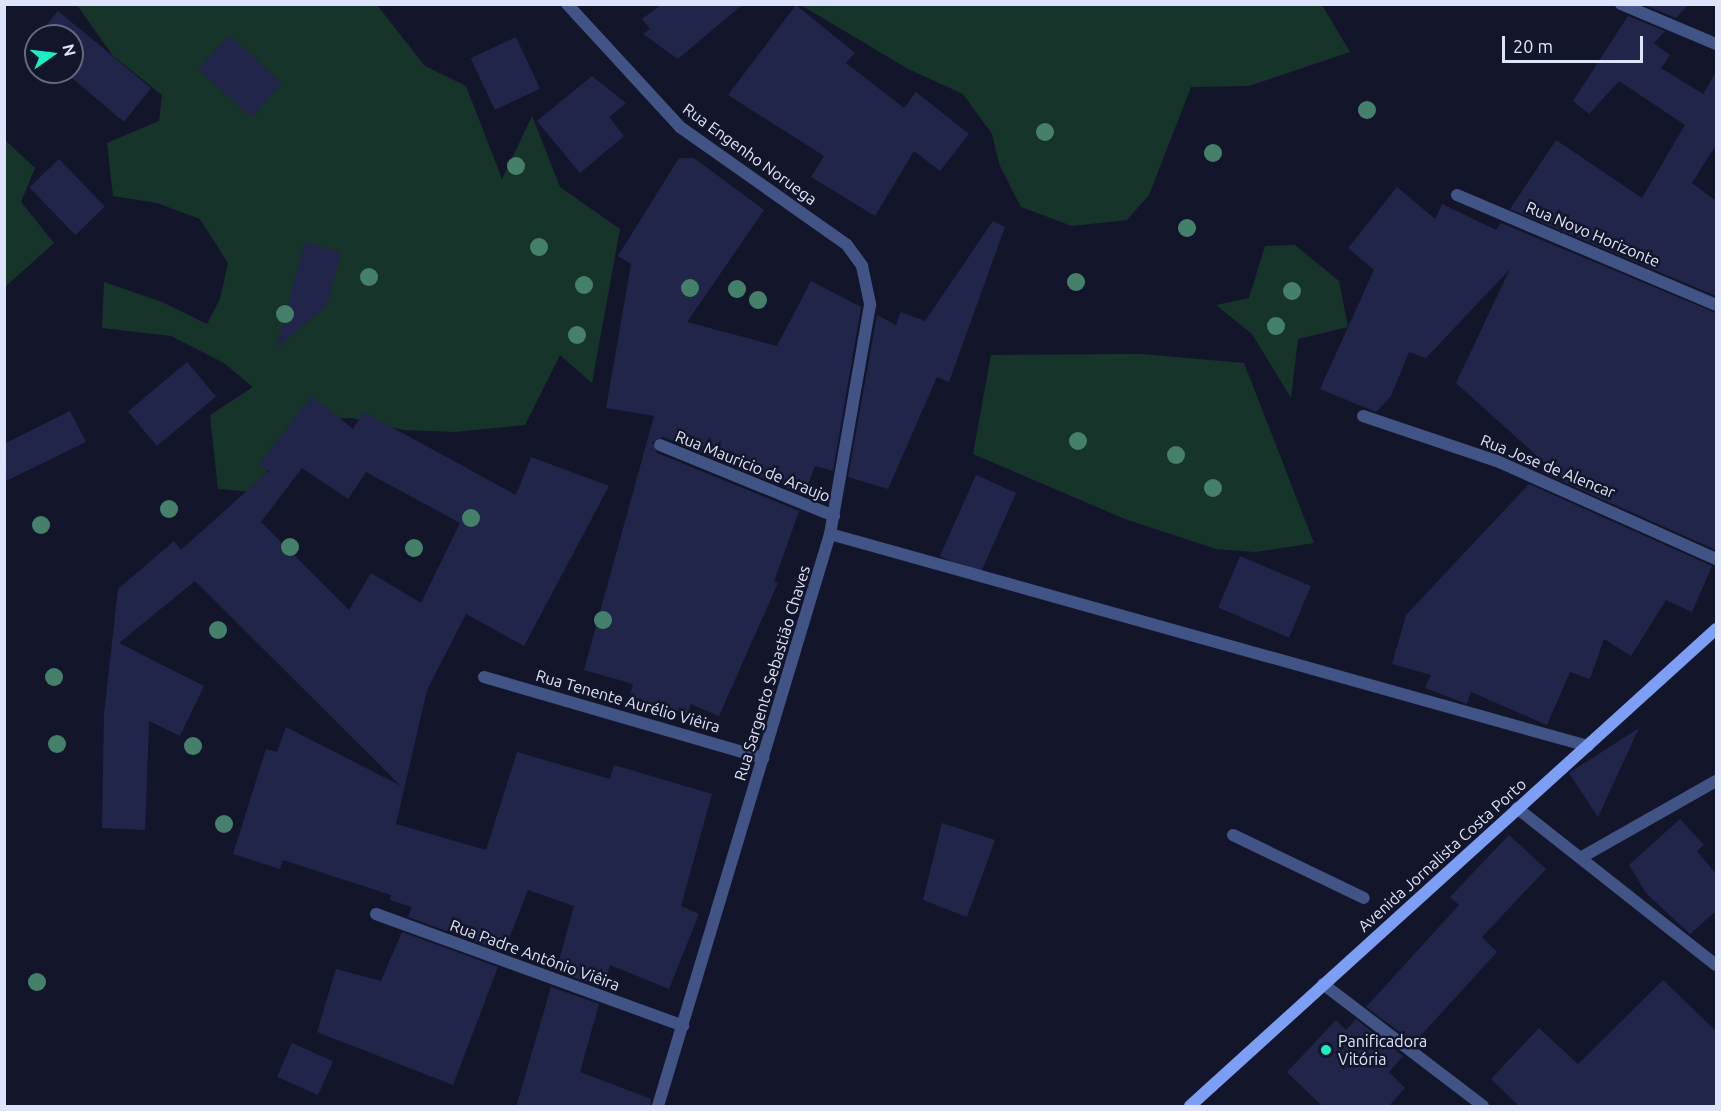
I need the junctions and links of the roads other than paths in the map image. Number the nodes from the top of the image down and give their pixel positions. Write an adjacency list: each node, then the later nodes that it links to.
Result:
1 (567, 4): 5 (street, Rua Engenho Noruega)
2 (1621, 4): 3 (street)
3 (1716, 44)
4 (1457, 195): 6 (street, Rua Novo Horizonte)
5 (847, 245): 9 (street, Rua Sargento Sebastião Chaves)
6 (1716, 305)
7 (1363, 416): 11 (street, Rua Jose de Alencar)
8 (660, 445): 9 (street, Rua Mauricio de Araujo)
9 (834, 516): 10 (street, Rua Sargento Sebastião Chaves)
10 (830, 534): 14 (street); 15 (street, Rua Sargento Sebastião Chaves)
11 (1716, 559)
12 (1716, 629): 14 (main road, Avenida Jornalista Costa Porto)
13 (484, 677): 15 (street, Rua Tenente Aurélio Viêira)
14 (1588, 746): 17 (main road, Avenida Jornalista Costa Porto)
15 (764, 758): 24 (street, Rua Sargento Sebastião Chaves)
16 (1716, 781): 19 (street)
17 (1517, 808): 19 (street); 23 (main road, Avenida Jornalista Costa Porto)
18 (1233, 835): 20 (street)
19 (1582, 857): 22 (street)
20 (1364, 898)
21 (376, 914): 24 (street, Rua Padre Antônio Viêira)
22 (1716, 965)
23 (1323, 984): 26 (main road, Avenida Jornalista Costa Porto); 27 (street)
24 (683, 1026): 25 (street, Rua Sargento Sebastião Chaves)
25 (658, 1107)
26 (1190, 1107)
27 (1483, 1107)

